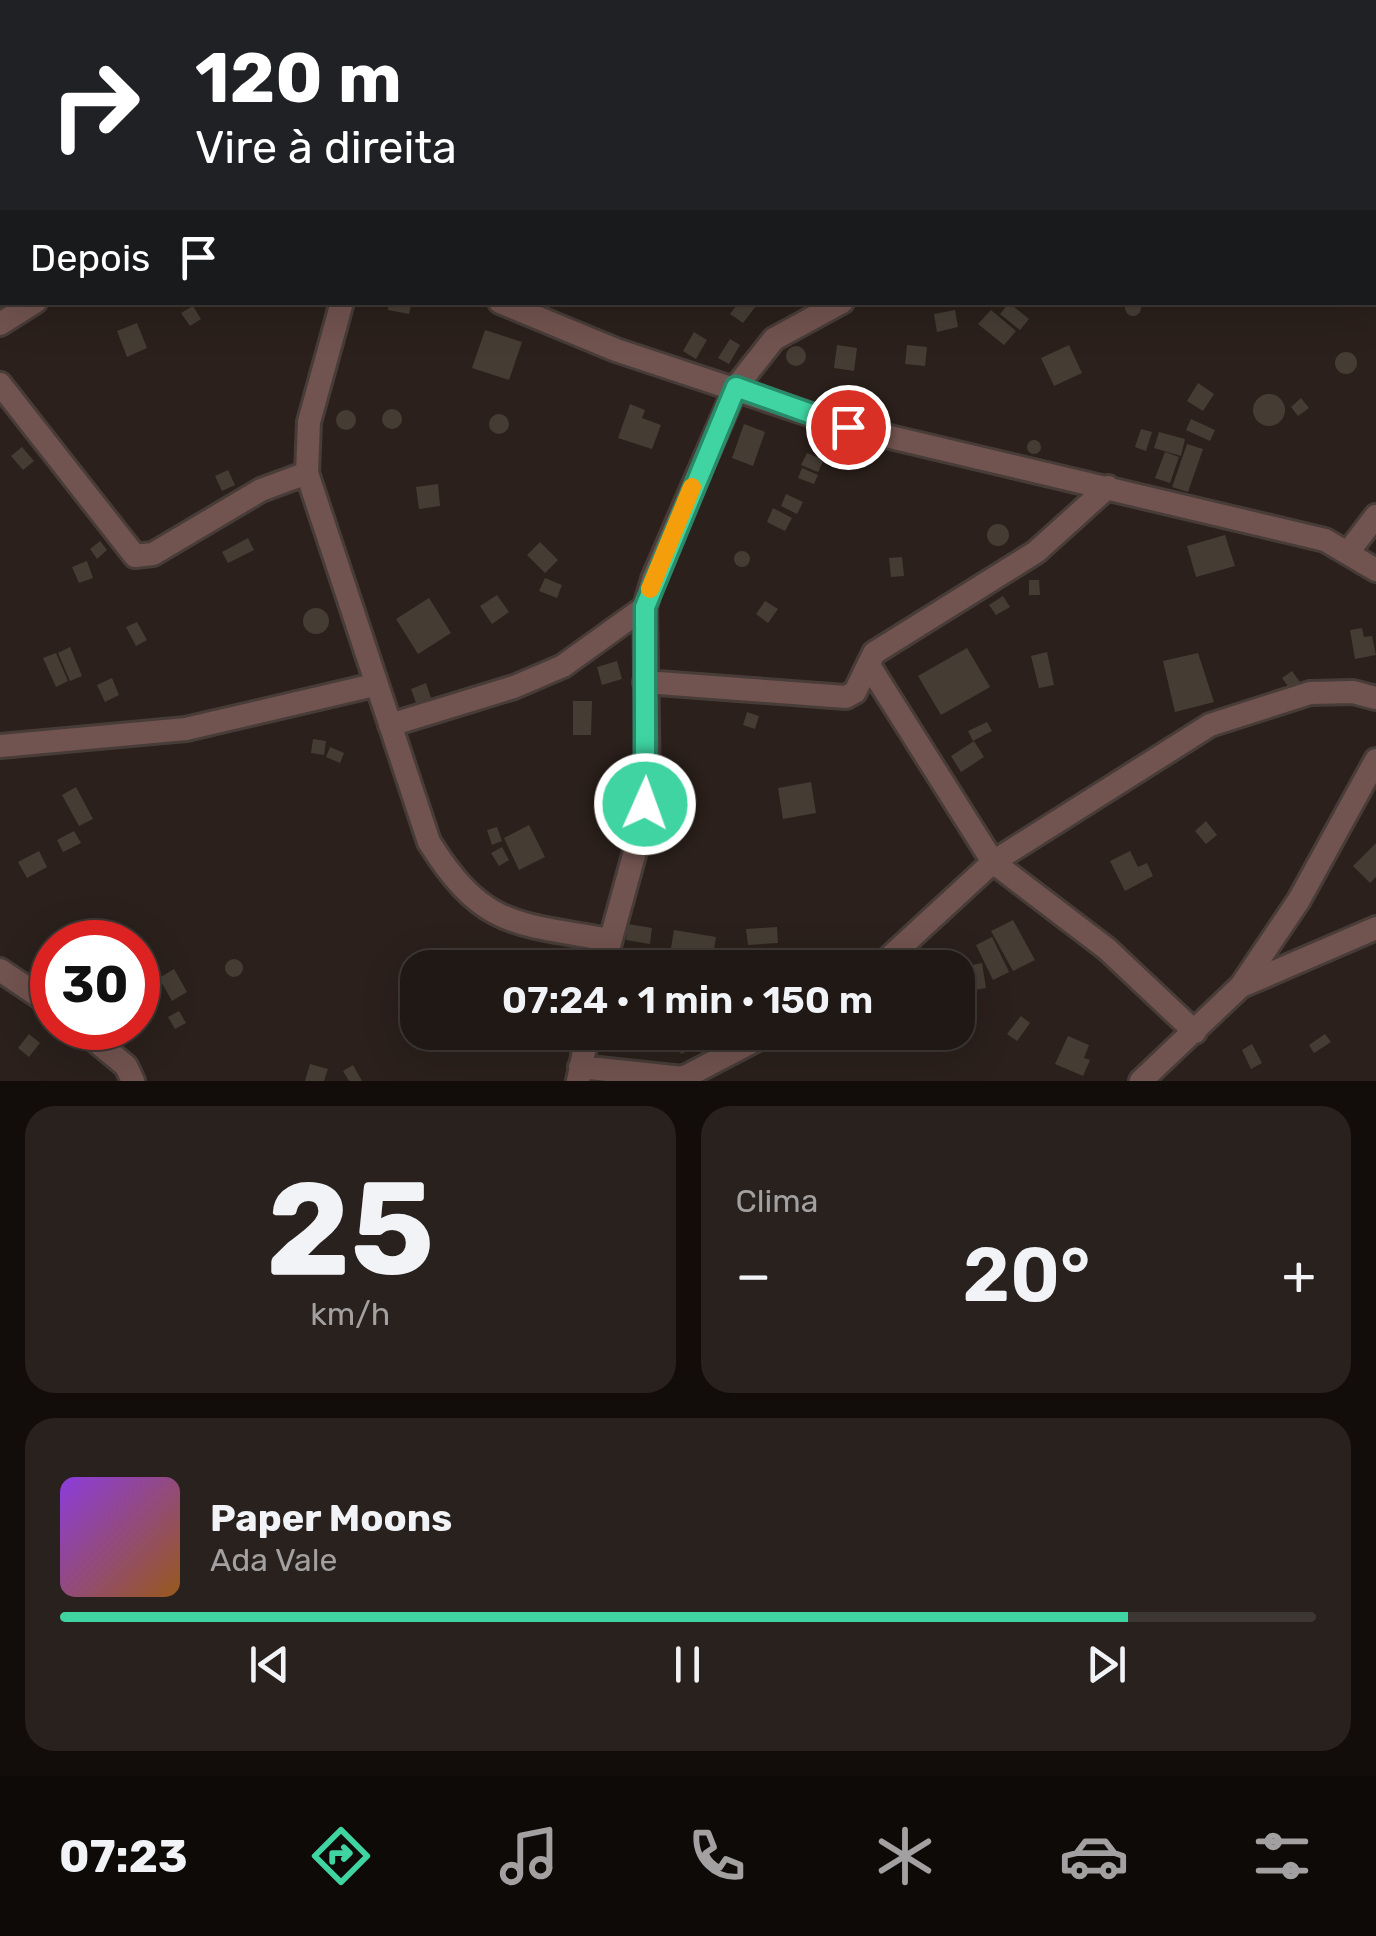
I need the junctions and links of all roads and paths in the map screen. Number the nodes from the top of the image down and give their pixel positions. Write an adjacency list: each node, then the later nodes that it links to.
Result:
1 (30, 305): 5 (street)
2 (341, 305): 8 (street)
3 (507, 305): 7 (street)
4 (827, 306): 7 (street)
5 (0, 324)
6 (0, 384): 8 (street)
7 (736, 387): 9 (street); 13 (street)
8 (307, 473): 16 (street)
9 (1108, 487): 11 (street); 14 (street)
10 (1376, 516): 11 (street)
11 (1349, 551): 12 (street)
12 (1376, 570)
13 (645, 607): 15 (street); 18 (street)
14 (870, 668): 15 (street); 21 (street)
15 (645, 682): 23 (street)
16 (374, 685): 18 (street); 19 (street)
17 (1376, 698): 21 (street)
18 (390, 725): 23 (street)
19 (0, 746)
20 (1376, 760): 27 (street)
21 (993, 862): 25 (street); 29 (street)
22 (1376, 928): 27 (street)
23 (610, 940): 24 (street)
24 (608, 950)
25 (898, 950)
26 (0, 970): 28 (street)
27 (1241, 986): 29 (street)
28 (30, 990)
29 (1195, 1032): 34 (street)
30 (107, 1050): 33 (street)
31 (737, 1050): 32 (street)
32 (579, 1074)
33 (134, 1081)
34 (1141, 1081)

